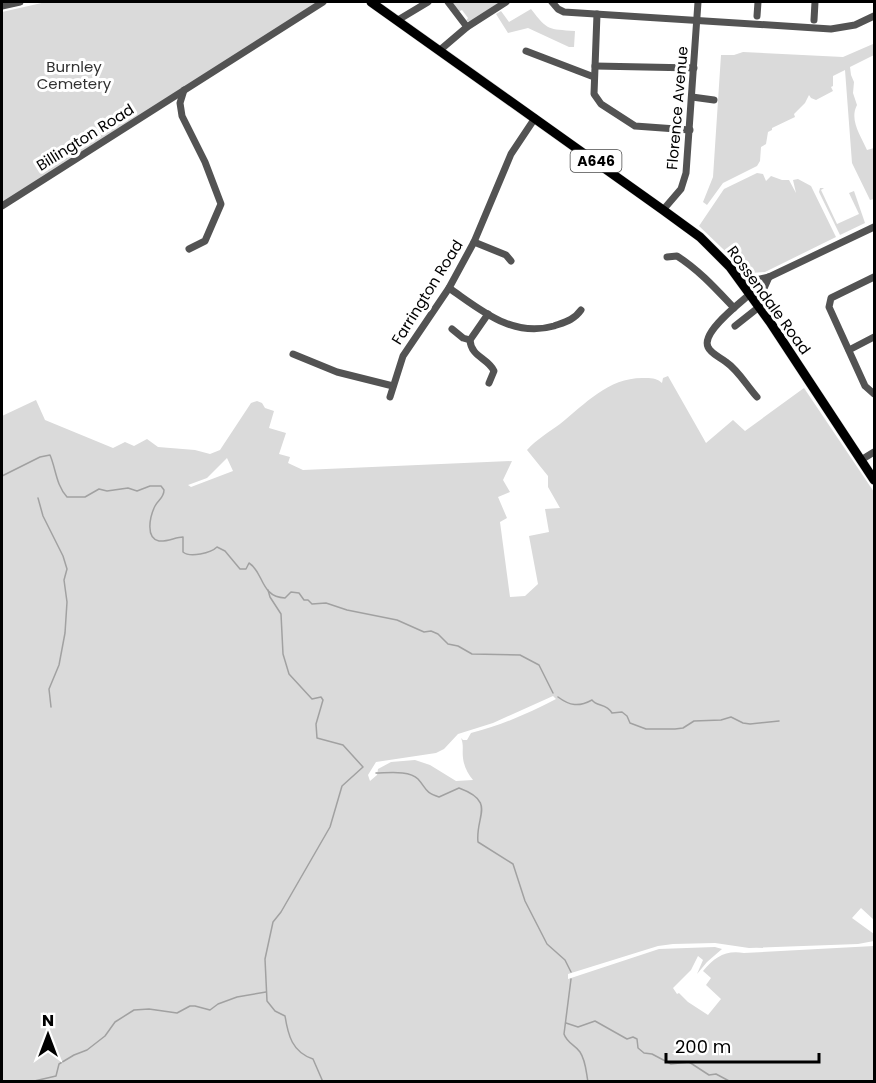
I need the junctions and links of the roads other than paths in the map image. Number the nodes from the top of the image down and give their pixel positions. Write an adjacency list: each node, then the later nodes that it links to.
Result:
1 (20, 2): 11 (street)
2 (323, 2): 24 (street, Billington Road)
3 (371, 2): 15 (highway, Rossendale Road / A646)
4 (428, 2): 15 (street)
5 (448, 2): 18 (street)
6 (506, 2): 18 (street)
7 (552, 2): 12 (street)
8 (698, 2): 17 (street, Florence Avenue)
9 (758, 2): 13 (street)
10 (815, 2): 16 (street)
11 (2, 6)
12 (597, 14): 17 (street); 21 (street)
13 (757, 16)
14 (874, 16): 17 (street)
15 (398, 20): 19 (highway, Rossendale Road / A646)
16 (814, 20)
17 (697, 21): 22 (street, Florence Avenue)
18 (467, 27): 19 (street)
19 (440, 50): 27 (highway, Rossendale Road / A646)
20 (526, 51): 23 (street)
21 (595, 66): 22 (street); 23 (street)
22 (694, 68): 25 (street, Florence Avenue)
23 (594, 77): 28 (street)
24 (184, 90): 29 (street, Billington Road); 33 (street)
25 (692, 97): 26 (street); 28 (street, Florence Avenue)
26 (714, 100)
27 (535, 118): 30 (highway, Rossendale Road / A646); 32 (street, Farrington Road)
28 (690, 130): 30 (street, Florence Avenue)
29 (2, 206)
30 (663, 210): 38 (highway, Rossendale Road / A646)
31 (874, 227): 36 (street)
32 (474, 242): 35 (street); 39 (street, Farrington Road)
33 (189, 249)
34 (668, 257): 43 (street)
35 (511, 261)
36 (769, 277): 38 (street); 41 (street)
37 (874, 277): 50 (street)
38 (742, 283): 40 (highway, Rossendale Road / A646)
39 (449, 288): 45 (street); 53 (street, Farrington Road)
40 (750, 294): 42 (highway, Rossendale Road / A646); 43 (street)
41 (761, 295)
42 (759, 307): 46 (street); 58 (highway, Rossendale Road / A646)
43 (734, 308): 56 (street)
44 (581, 310): 45 (street)
45 (488, 314): 49 (street)
46 (735, 326)
47 (452, 329): 49 (street)
48 (874, 337): 50 (street)
49 (470, 340): 52 (street)
50 (849, 350): 54 (street)
51 (293, 354): 53 (street)
52 (489, 383)
53 (393, 386): 55 (street, Farrington Road)
54 (874, 394)
55 (390, 397)
56 (757, 397)
57 (874, 452): 58 (street)
58 (861, 460): 59 (highway, Rossendale Road / A646)
59 (874, 480)

